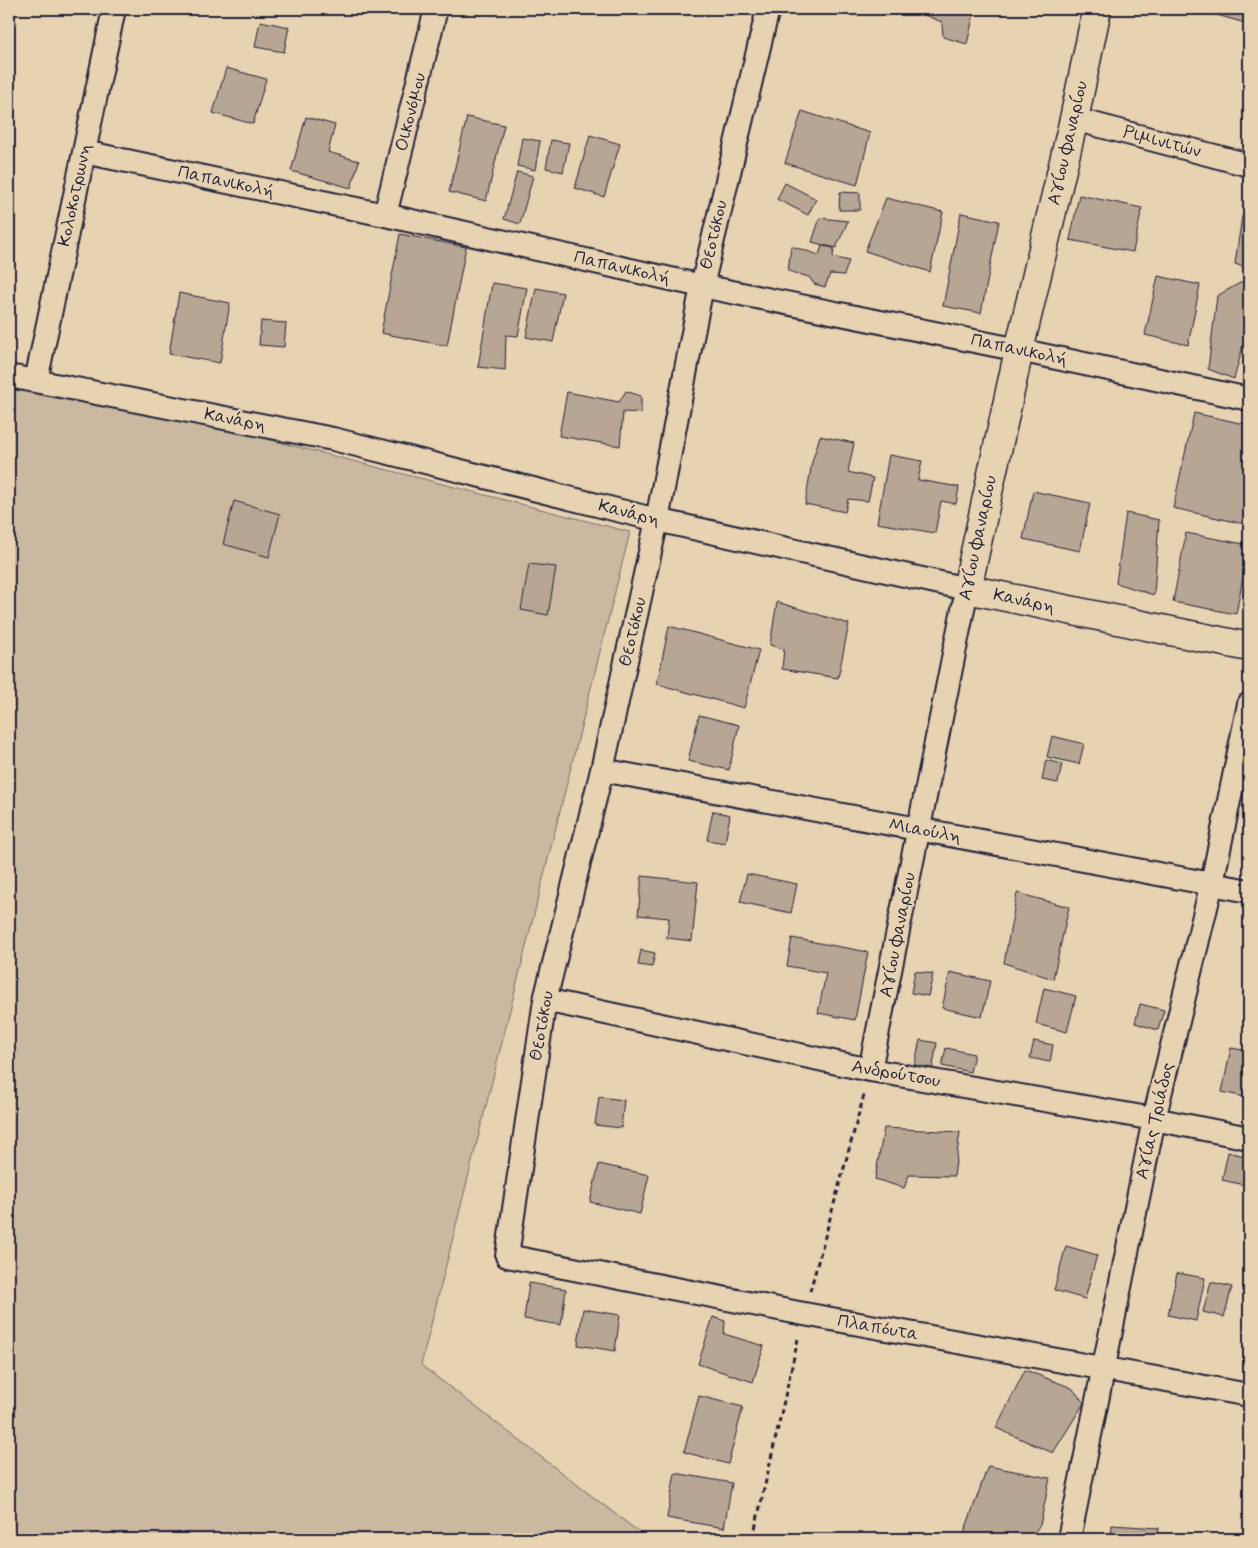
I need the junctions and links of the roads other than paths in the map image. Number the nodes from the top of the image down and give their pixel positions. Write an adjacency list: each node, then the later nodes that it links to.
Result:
1 (114, 9): 6 (street, Κολοκοτρωνη)
2 (436, 9): 8 (street, Οικονόμου)
3 (768, 9): 9 (street, Θεοτόκου)
4 (1097, 9): 5 (street, Αγίου Φαναρίου)
5 (1074, 119): 7 (street, Ριμινιτών); 10 (street, Αγίου Φαναρίου)
6 (84, 152): 8 (street, Παπανικολή); 12 (street, Κολοκοτρωνη)
7 (1249, 165)
8 (385, 215): 9 (street, Παπανικολή)
9 (702, 286): 10 (street, Παπανικολή); 14 (street, Θεοτόκου)
10 (1019, 350): 13 (street, Παπανικολή); 15 (street, Αγίου Φαναρίου)
11 (9, 376): 12 (street, Κανάρη)
12 (36, 381): 14 (street, Κανάρη)
13 (1249, 399)
14 (658, 520): 15 (street, Κανάρη); 18 (street, Θεοτόκου)
15 (967, 589): 16 (street, Κανάρη); 19 (street, Αγίου Φαναρίου)
16 (1249, 647)
17 (1249, 704): 20 (street, Αγίας Τριάδος)
18 (602, 770): 19 (street, Μιαούλη); 22 (street, Θεοτόκου)
19 (919, 830): 20 (street, Μιαούλη); 23 (street, Αγίου Φαναρίου)
20 (1212, 883): 21 (street, Μιαούλη); 24 (street, Αγίας Τριάδος)
21 (1249, 891)
22 (545, 1000): 23 (street, Ανδρούτσου); 26 (street, Θεοτόκου)
23 (870, 1070): 24 (street, Ανδρούτσου)
24 (1154, 1119): 25 (street, Ανδρούτσου); 27 (street, Αγίας Τριάδος)
25 (1249, 1138)
26 (507, 1256): 27 (street, Πλαπόυτα)
27 (1104, 1370): 28 (street, Πλαπόυτα); 29 (street, Αγίας Τριάδος)
28 (1249, 1395)
29 (1069, 1539)

